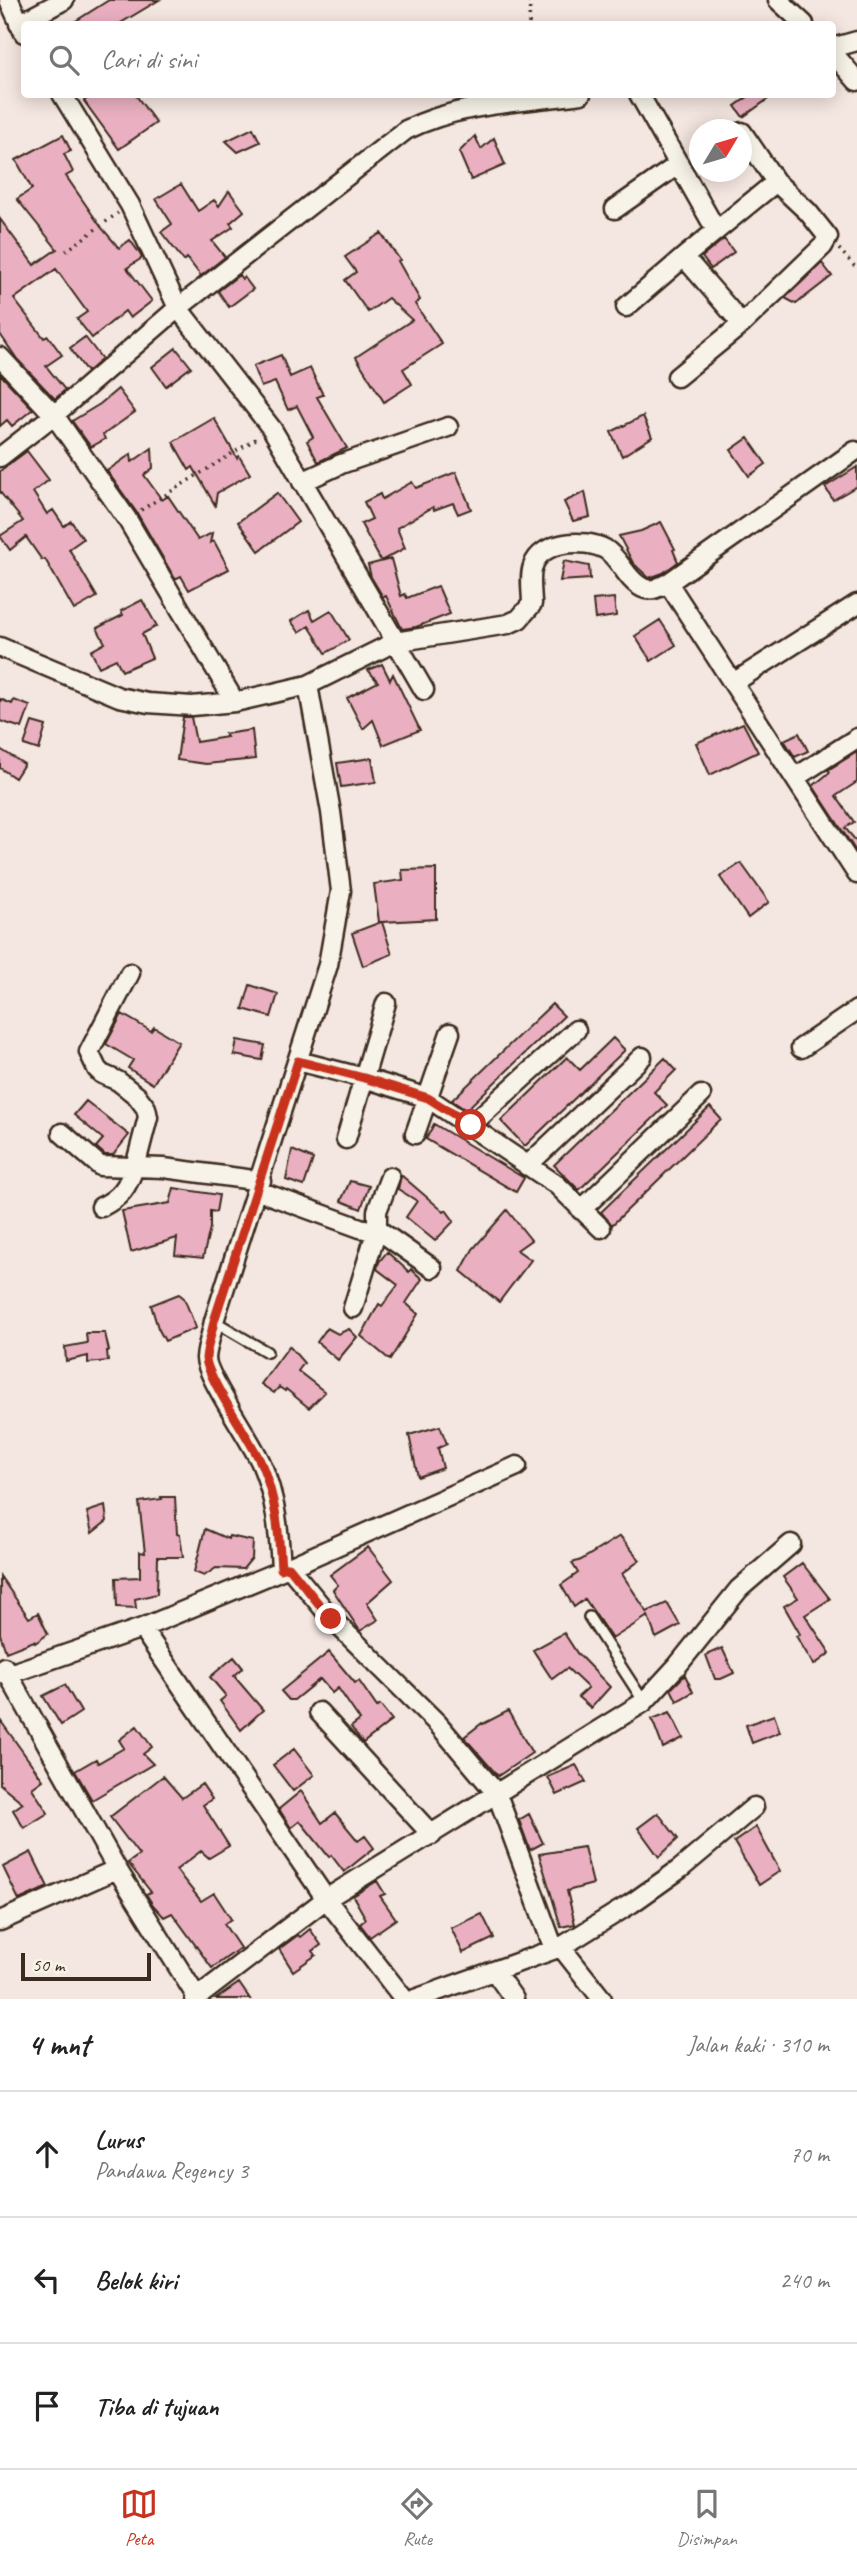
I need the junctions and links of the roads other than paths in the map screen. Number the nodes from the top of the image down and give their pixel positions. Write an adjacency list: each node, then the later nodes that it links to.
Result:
1 (9, 0): 6 (street)
2 (64, 0): 4 (street)
3 (778, 0): 5 (street)
4 (34, 21)
5 (801, 21)
6 (21, 27)
7 (857, 41): 8 (street)
8 (836, 49)
9 (836, 55): 10 (street)
10 (857, 81)
11 (64, 98): 21 (street)
12 (550, 98): 21 (street)
13 (641, 98): 15 (street)
14 (752, 144): 16 (street)
15 (679, 164): 17 (street); 18 (street)
16 (776, 182): 18 (street); 22 (street)
17 (615, 209)
18 (716, 230): 19 (street)
19 (684, 257): 20 (street); 22 (street)
20 (626, 307)
21 (178, 308): 25 (street); 29 (street)
22 (742, 324): 24 (street)
23 (0, 357): 25 (street)
24 (677, 377)
25 (54, 415): 28 (street); 37 (street)
26 (448, 426): 29 (street)
27 (855, 451): 30 (street)
28 (0, 457)
29 (302, 482): 32 (street)
30 (668, 583): 32 (street); 34 (street)
31 (857, 604): 34 (street)
32 (395, 642): 35 (street); 36 (street)
33 (0, 647): 37 (street)
34 (733, 683): 39 (street)
35 (308, 685): 37 (street); 48 (street)
36 (424, 690)
37 (235, 702)
38 (857, 738): 39 (street)
39 (796, 777): 40 (street)
40 (857, 874)
41 (130, 973): 57 (street)
42 (386, 1003): 49 (street)
43 (854, 1018): 46 (street)
44 (576, 1030): 52 (street)
45 (450, 1033): 51 (street)
46 (801, 1048)
47 (642, 1057): 56 (street)
48 (298, 1061): 49 (street); 59 (street)
49 (364, 1078): 51 (street); 55 (street)
50 (701, 1095): 61 (street)
51 (428, 1098): 52 (street); 54 (street)
52 (471, 1125): 56 (street)
53 (62, 1133): 57 (street)
54 (415, 1134)
55 (346, 1139)
56 (527, 1166): 61 (street)
57 (134, 1167): 59 (street); 60 (street)
58 (390, 1177): 62 (street)
59 (258, 1185): 62 (street); 66 (street)
60 (101, 1207)
61 (581, 1210): 63 (street)
62 (377, 1228): 64 (street); 65 (street)
63 (601, 1228)
64 (432, 1268)
65 (353, 1308)
66 (214, 1321): 67 (lane); 70 (street)
67 (267, 1352)
68 (517, 1466): 70 (street)
69 (791, 1544): 74 (street)
70 (285, 1568): 72 (street); 76 (street)
71 (589, 1617): 74 (lane)
72 (142, 1628): 73 (street); 80 (street)
73 (3, 1669): 79 (street)
74 (644, 1702): 76 (street)
75 (319, 1712): 78 (street)
76 (498, 1794): 78 (street); 82 (street)
77 (754, 1807): 82 (street)
78 (432, 1835): 80 (street)
79 (117, 1869): 81 (street); 84 (street)
80 (326, 1899): 84 (street); 85 (street)
81 (0, 1921)
82 (557, 1948): 83 (street); 88 (street)
83 (495, 1972): 86 (street); 87 (street)
84 (197, 1999)
85 (404, 1999)
86 (415, 1999)
87 (514, 1999)
88 (603, 1999)

